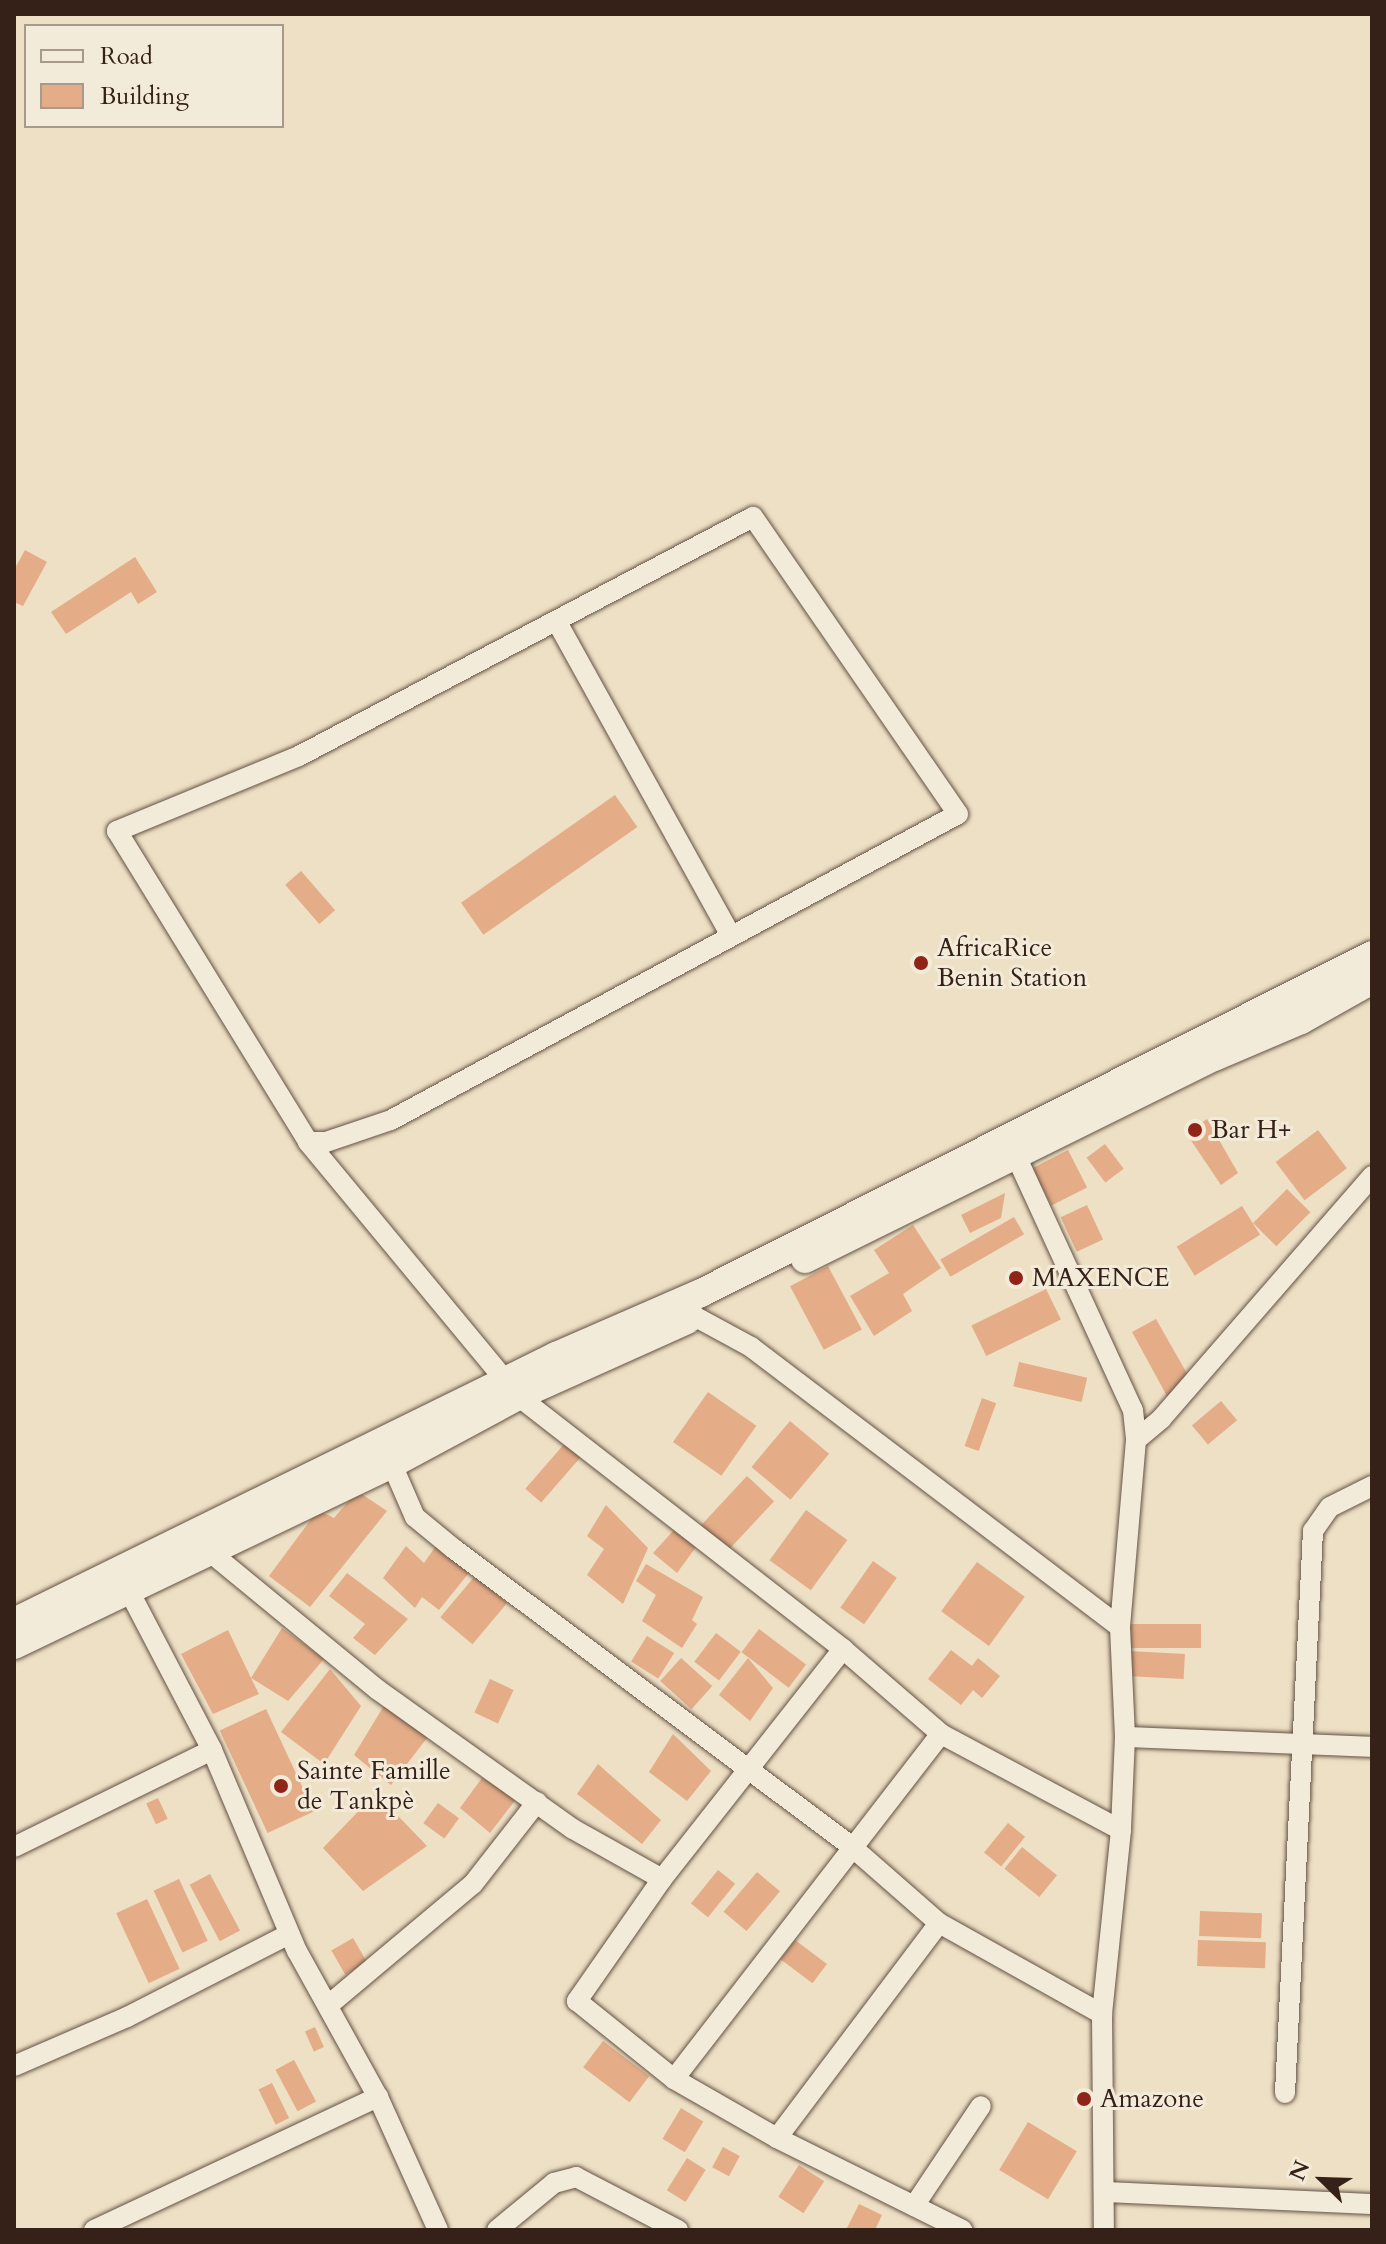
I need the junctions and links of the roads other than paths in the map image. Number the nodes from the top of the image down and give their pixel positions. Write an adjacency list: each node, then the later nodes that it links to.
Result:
1 (557, 622): 2 (street); 2 (street); 5 (street)
2 (731, 936): 5 (street)
3 (1372, 955): 6 (main road)
4 (1372, 980): 6 (main road)
5 (308, 1142): 9 (street)
6 (1012, 1147): 8 (main road); 10 (street)
7 (1372, 1176): 10 (street)
8 (691, 1307): 9 (main road); 16 (street)
9 (512, 1390): 11 (main road); 18 (street)
10 (1136, 1440): 16 (street)
11 (387, 1454): 13 (main road); 24 (street)
12 (1372, 1486): 21 (street)
13 (204, 1542): 14 (main road); 25 (street)
14 (129, 1578): 15 (main road); 17 (main road); 23 (street)
15 (14, 1622)
16 (1120, 1627): 20 (street)
17 (14, 1645)
18 (843, 1649): 19 (street); 24 (street)
19 (941, 1734): 26 (street); 27 (street)
20 (1125, 1737): 21 (street); 26 (street)
21 (1298, 1744): 22 (street); 36 (street)
22 (1372, 1747)
23 (212, 1750): 28 (street); 31 (street)
24 (749, 1770): 27 (street); 29 (street)
25 (537, 1802): 29 (street); 32 (street)
26 (1121, 1830): 33 (street)
27 (851, 1846): 30 (street); 35 (street)
28 (14, 1847)
29 (662, 1879): 35 (street)
30 (939, 1923): 33 (street); 39 (street)
31 (289, 1934): 32 (street); 34 (street)
32 (331, 2003): 37 (street)
33 (1102, 2014): 40 (street)
34 (14, 2066)
35 (674, 2079): 39 (street)
36 (1285, 2093)
37 (378, 2097): 43 (street); 44 (street)
38 (981, 2106): 42 (street)
39 (777, 2138): 42 (street)
40 (1105, 2192): 41 (street); 48 (street)
41 (1372, 2204)
42 (914, 2206): 47 (street)
43 (94, 2230)
44 (438, 2230)
45 (497, 2230): 46 (street)
46 (678, 2230)
47 (962, 2230)
48 (1104, 2230)

